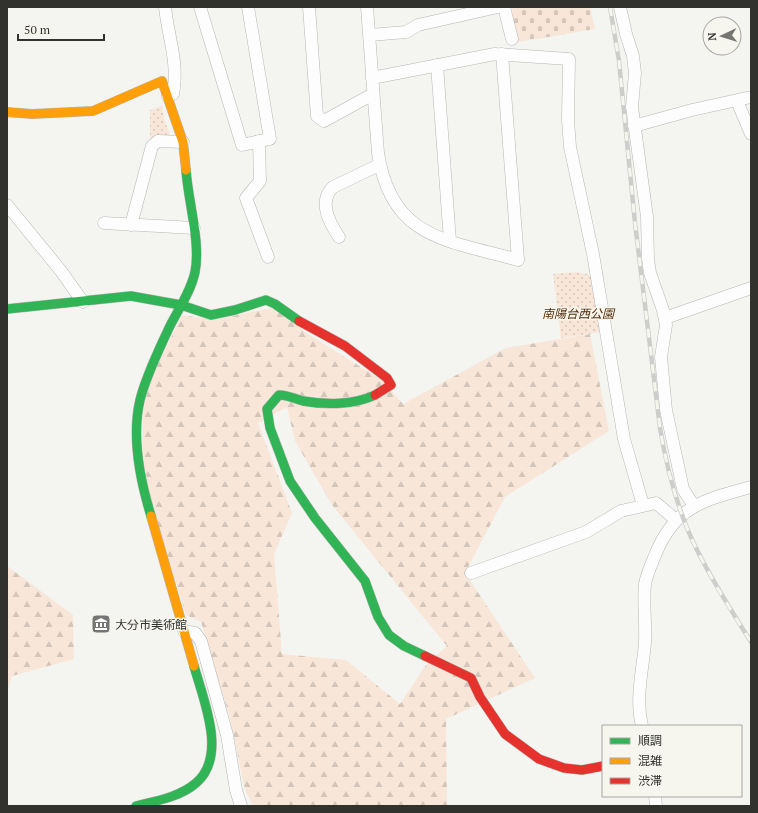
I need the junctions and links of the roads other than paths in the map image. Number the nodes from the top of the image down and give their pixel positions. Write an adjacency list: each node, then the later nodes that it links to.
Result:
1 (165, 7): 15 (street)
2 (200, 7): 21 (street)
3 (248, 7): 21 (street)
4 (309, 7): 14 (street)
5 (367, 7): 9 (street)
6 (498, 7): 9 (street)
7 (504, 7): 10 (street)
8 (620, 7): 19 (street)
9 (370, 35): 13 (street)
10 (512, 39)
11 (502, 54): 12 (street); 29 (street); 37 (street)
12 (437, 65): 13 (street); 29 (street)
13 (372, 78): 14 (street)
14 (373, 94): 23 (street)
15 (168, 96): 18 (street); 22 (street)
16 (751, 97): 17 (street)
17 (737, 101): 19 (street); 20 (street)
18 (7, 112)
19 (634, 126): 35 (street)
20 (751, 134)
21 (259, 141): 30 (street)
22 (183, 142): 26 (street); 27 (street)
23 (379, 165): 28 (street); 29 (street)
24 (7, 205): 32 (street)
25 (104, 223): 26 (street)
26 (131, 225): 27 (street)
27 (194, 228): 33 (street)
28 (339, 237)
29 (450, 241)
30 (268, 257)
31 (751, 288): 35 (street)
32 (83, 302): 33 (street); 34 (street)
33 (181, 304): 41 (street); 43 (street)
34 (7, 310)
35 (665, 318): 38 (street)
36 (751, 487): 38 (street)
37 (643, 505): 39 (street); 40 (street)
38 (694, 506): 39 (street)
39 (676, 520): 42 (street)
40 (471, 573)
41 (184, 632): 44 (street); 45 (street)
42 (642, 725)
43 (602, 766)
44 (136, 806)
45 (241, 806)

